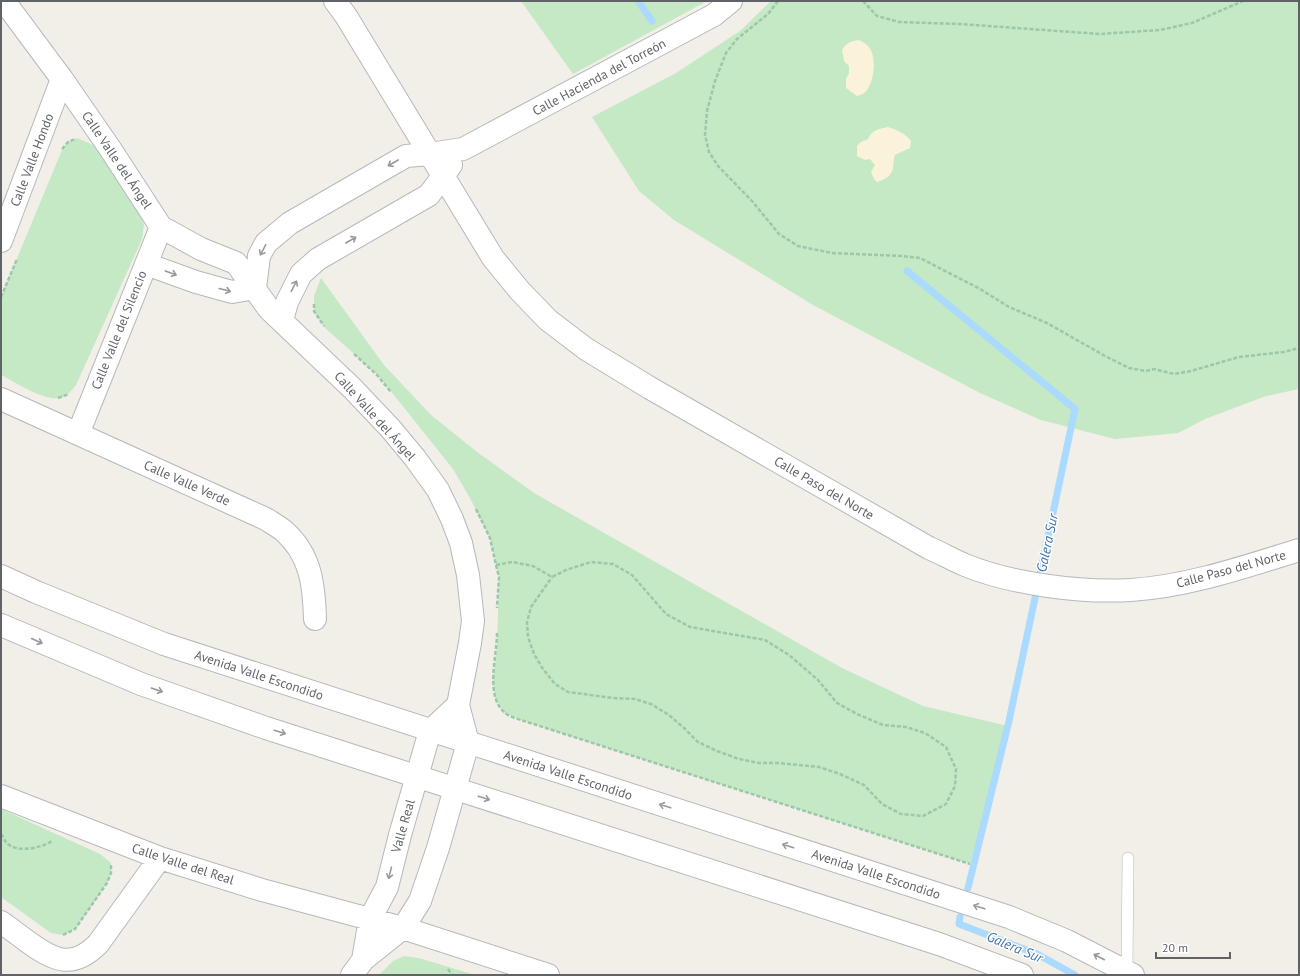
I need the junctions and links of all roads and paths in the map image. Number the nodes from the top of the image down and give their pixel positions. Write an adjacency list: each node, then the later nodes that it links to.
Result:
1 (4, 1): 7 (street, Calle Valle del Ángel)
2 (335, 1): 9 (street, Calle Paso del Norte)
3 (731, 1): 8 (street, Calle Hacienda del Torreón)
4 (778, 1): 18 (path)
5 (863, 1): 6 (path)
6 (1243, 1)
7 (62, 79): 11 (street, Calle Valle del Ángel); 12 (street, Calle Valle Hondo)
8 (463, 149): 9 (street, Calle Hacienda del Torreón); 10 (street, Calle Hacienda del Torreón)
9 (430, 154): 10 (street, Calle Paso del Norte); 14 (street, Calle Hacienda del Torreón, one-way to 14)
10 (443, 176): 16 (street, Calle Hacienda del Torreón, one-way to 10); 26 (street, Calle Paso del Norte)
11 (161, 227): 13 (street, Calle Valle del Silencio); 14 (street, Calle Valle del Ángel)
12 (1, 241)
13 (146, 264): 14 (street, one-way to 14); 24 (street, Calle Valle del Silencio)
14 (255, 288): 16 (street, Calle Valle del Ángel)
15 (314, 303): 17 (path)
16 (282, 320): 34 (street, Calle Valle del Ángel)
17 (325, 328)
18 (1299, 348)
19 (348, 349): 21 (path)
20 (72, 390): 22 (path)
21 (396, 397)
22 (52, 398)
23 (1, 399): 24 (street, Calle Valle Verde)
24 (78, 434): 31 (street, Calle Valle Verde)
25 (474, 505): 27 (path)
26 (1299, 550)
27 (496, 565): 29 (path); 30 (path)
28 (1, 576): 35 (street, Avenida Valle Escondido)
29 (552, 578): 29 (path)
30 (497, 608)
31 (315, 619)
32 (1, 625): 37 (street, one-way to 37)
33 (497, 631): 45 (path)
34 (458, 705): 35 (street); 36 (street, Calle Valle del Ángel)
35 (430, 731): 36 (street, Avenida Valle Escondido); 37 (street, Valle Real)
36 (468, 743): 38 (street); 52 (street, Avenida Valle Escondido, one-way to 36)
37 (417, 776): 38 (street); 46 (street, Valle Real, one-way to 46)
38 (455, 789): 48 (street); 55 (street, one-way to 55)
39 (1, 796): 42 (street, Calle Valle del Real)
40 (1, 834): 41 (path)
41 (53, 840)
42 (160, 858): 46 (street, Calle Valle del Real); 47 (street)
43 (1128, 858): 52 (lane)
44 (111, 863): 49 (path)
45 (970, 864)
46 (370, 919): 48 (street, Calle Valle del Real); 51 (street)
47 (1, 922)
48 (403, 928): 51 (street); 54 (street, Calle Valle del Real)
49 (57, 934)
50 (447, 966): 53 (path)
51 (357, 967)
52 (1130, 973)
53 (452, 975)
54 (548, 975)
55 (1022, 975)

